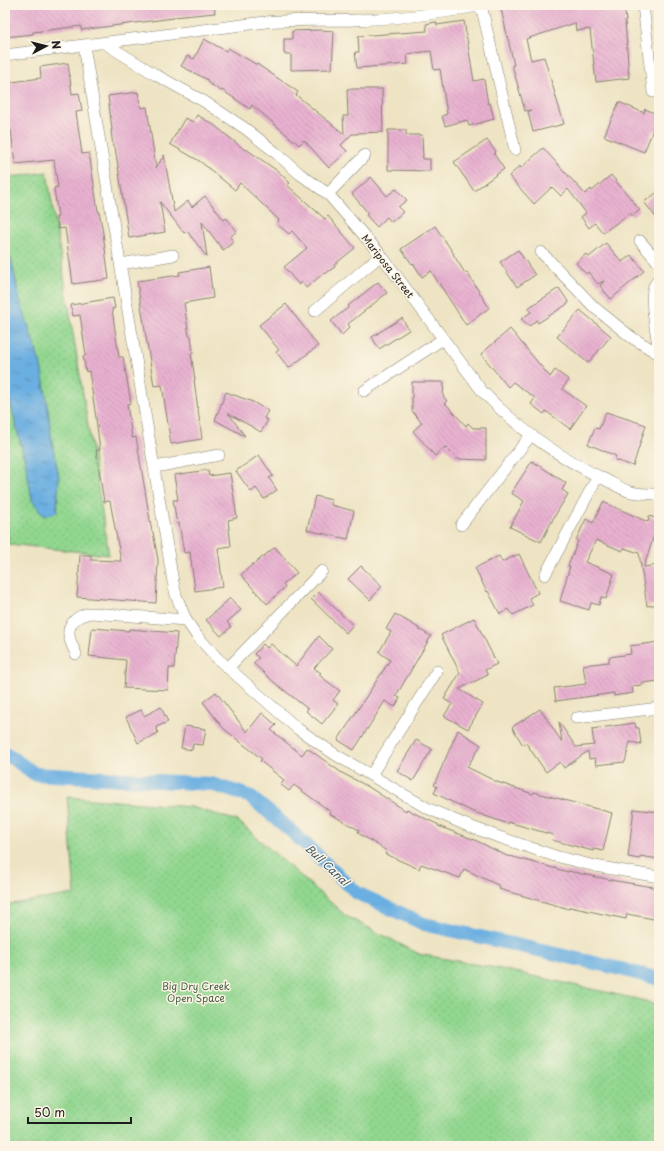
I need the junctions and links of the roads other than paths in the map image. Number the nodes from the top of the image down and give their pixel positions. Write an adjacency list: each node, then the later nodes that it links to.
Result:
1 (481, 5): 3 (street); 7 (street)
2 (643, 5): 6 (street)
3 (104, 43): 4 (street); 9 (street, Mariposa Street)
4 (84, 46): 5 (street); 15 (street)
5 (5, 55)
6 (653, 92)
7 (514, 150)
8 (365, 155): 9 (street)
9 (328, 194): 13 (street, Mariposa Street)
10 (640, 241): 14 (street)
11 (541, 252): 19 (street)
12 (173, 254): 15 (street)
13 (381, 255): 17 (street); 18 (street, Mariposa Street)
14 (659, 263)
15 (120, 264): 23 (street)
16 (659, 278): 19 (street)
17 (314, 311)
18 (443, 339): 20 (street); 21 (street, Mariposa Street)
19 (659, 353)
20 (364, 391)
21 (531, 435): 24 (street, Mariposa Street); 26 (street)
22 (219, 455): 23 (street)
23 (154, 467): 29 (street)
24 (598, 476): 25 (street, Mariposa Street); 28 (street)
25 (659, 494)
26 (461, 525)
27 (322, 571): 31 (street)
28 (545, 576)
29 (186, 620): 30 (street); 31 (street)
30 (76, 654)
31 (228, 668): 35 (street)
32 (437, 671): 35 (street)
33 (659, 708): 34 (street)
34 (576, 718)
35 (371, 776): 36 (street)
36 (659, 877)

